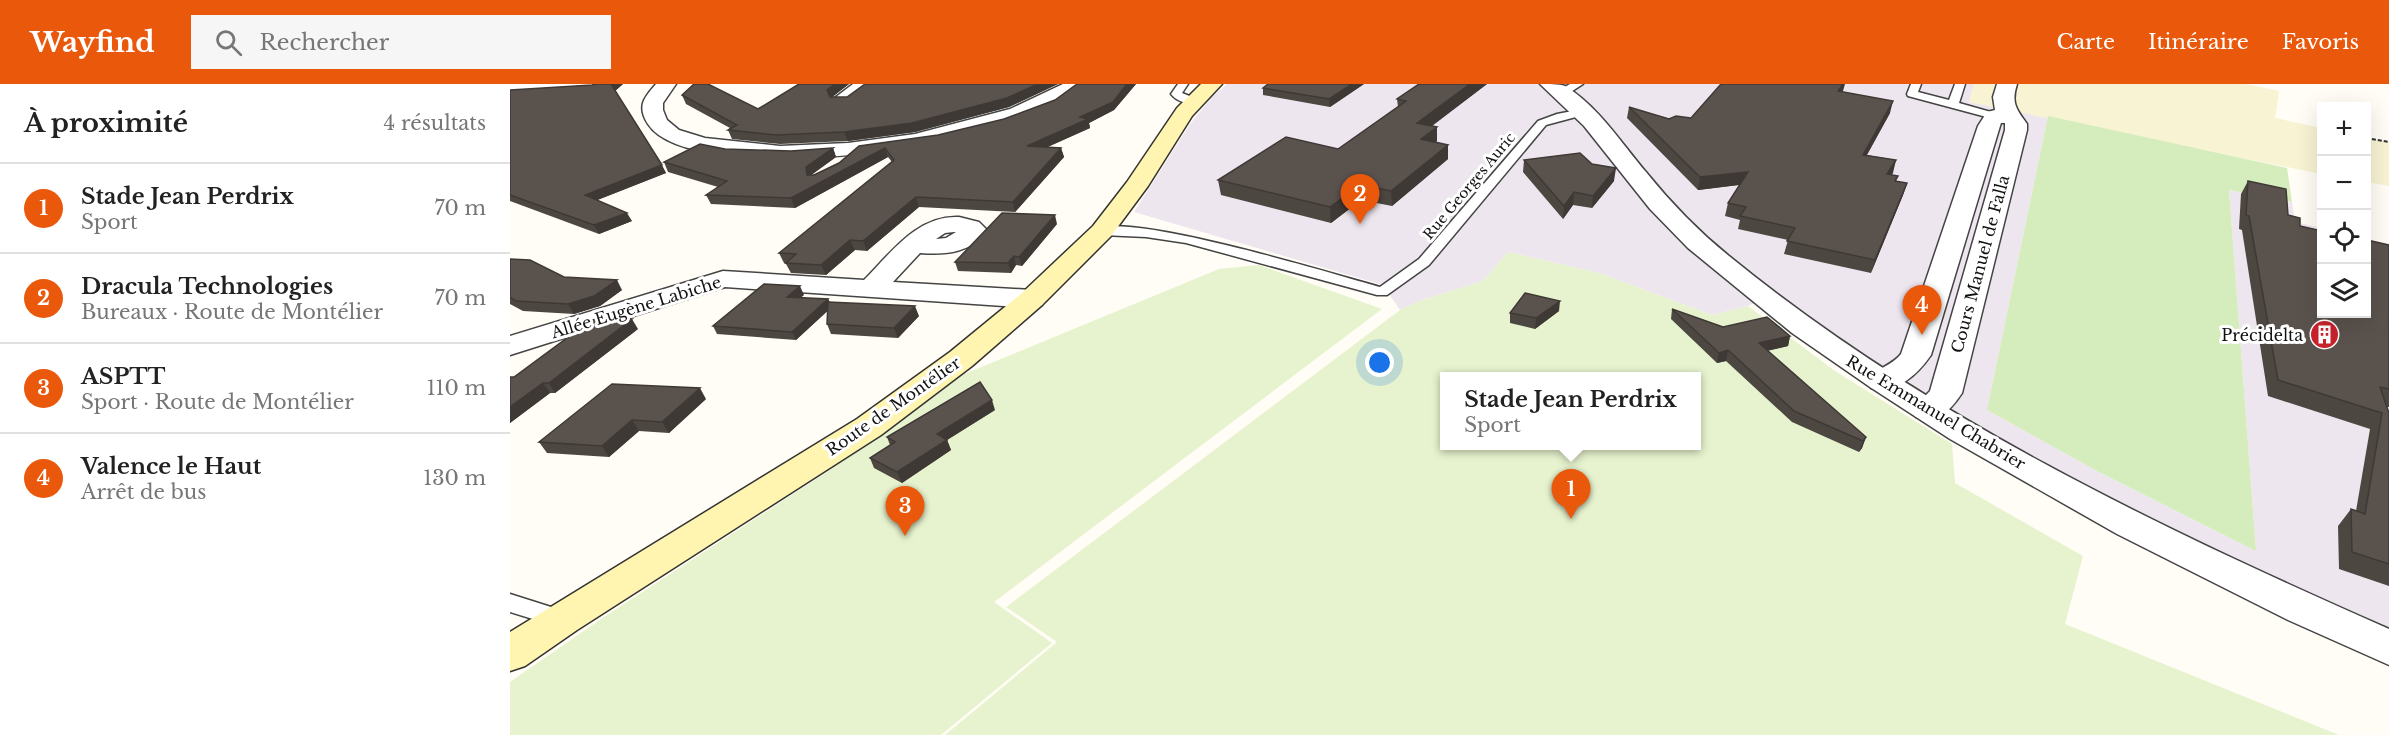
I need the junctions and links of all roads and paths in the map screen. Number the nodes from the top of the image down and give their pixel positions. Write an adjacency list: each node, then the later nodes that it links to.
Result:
1 (596, 84): 9 (street)
2 (666, 84): 4 (street)
3 (866, 84): 12 (street)
4 (1076, 84)
5 (1212, 84): 10 (main road, Route de Montélier)
6 (1916, 84): 13 (lane)
7 (1960, 84): 13 (lane)
8 (2007, 84): 14 (street, Cours Manuel de Falla)
9 (510, 90)
10 (1188, 92): 17 (main road, Route de Montélier)
11 (1568, 93): 17 (lane, Rue Georges Auric); 22 (street, Rue Emmanuel Chabrier)
12 (842, 100)
13 (1953, 104): 14 (lane)
14 (2000, 116): 22 (street, Cours Manuel de Falla); 23 (street, Cours Manuel de Falla)
15 (2371, 139): 16 (path)
16 (2389, 142)
17 (1102, 231): 20 (main road, Route de Montélier)
18 (916, 245): 19 (street)
19 (871, 289): 20 (street, Allée Eugène Labiche); 21 (street, Allée Eugène Labiche)
20 (1032, 299): 25 (main road, Route de Montélier)
21 (510, 346)
22 (1882, 381): 23 (street, Rue Emmanuel Chabrier)
23 (1928, 410): 26 (street, Rue Emmanuel Chabrier)
24 (510, 603): 25 (lane)
25 (562, 619): 27 (main road, Route de Montélier)
26 (2389, 648)
27 (510, 654)

